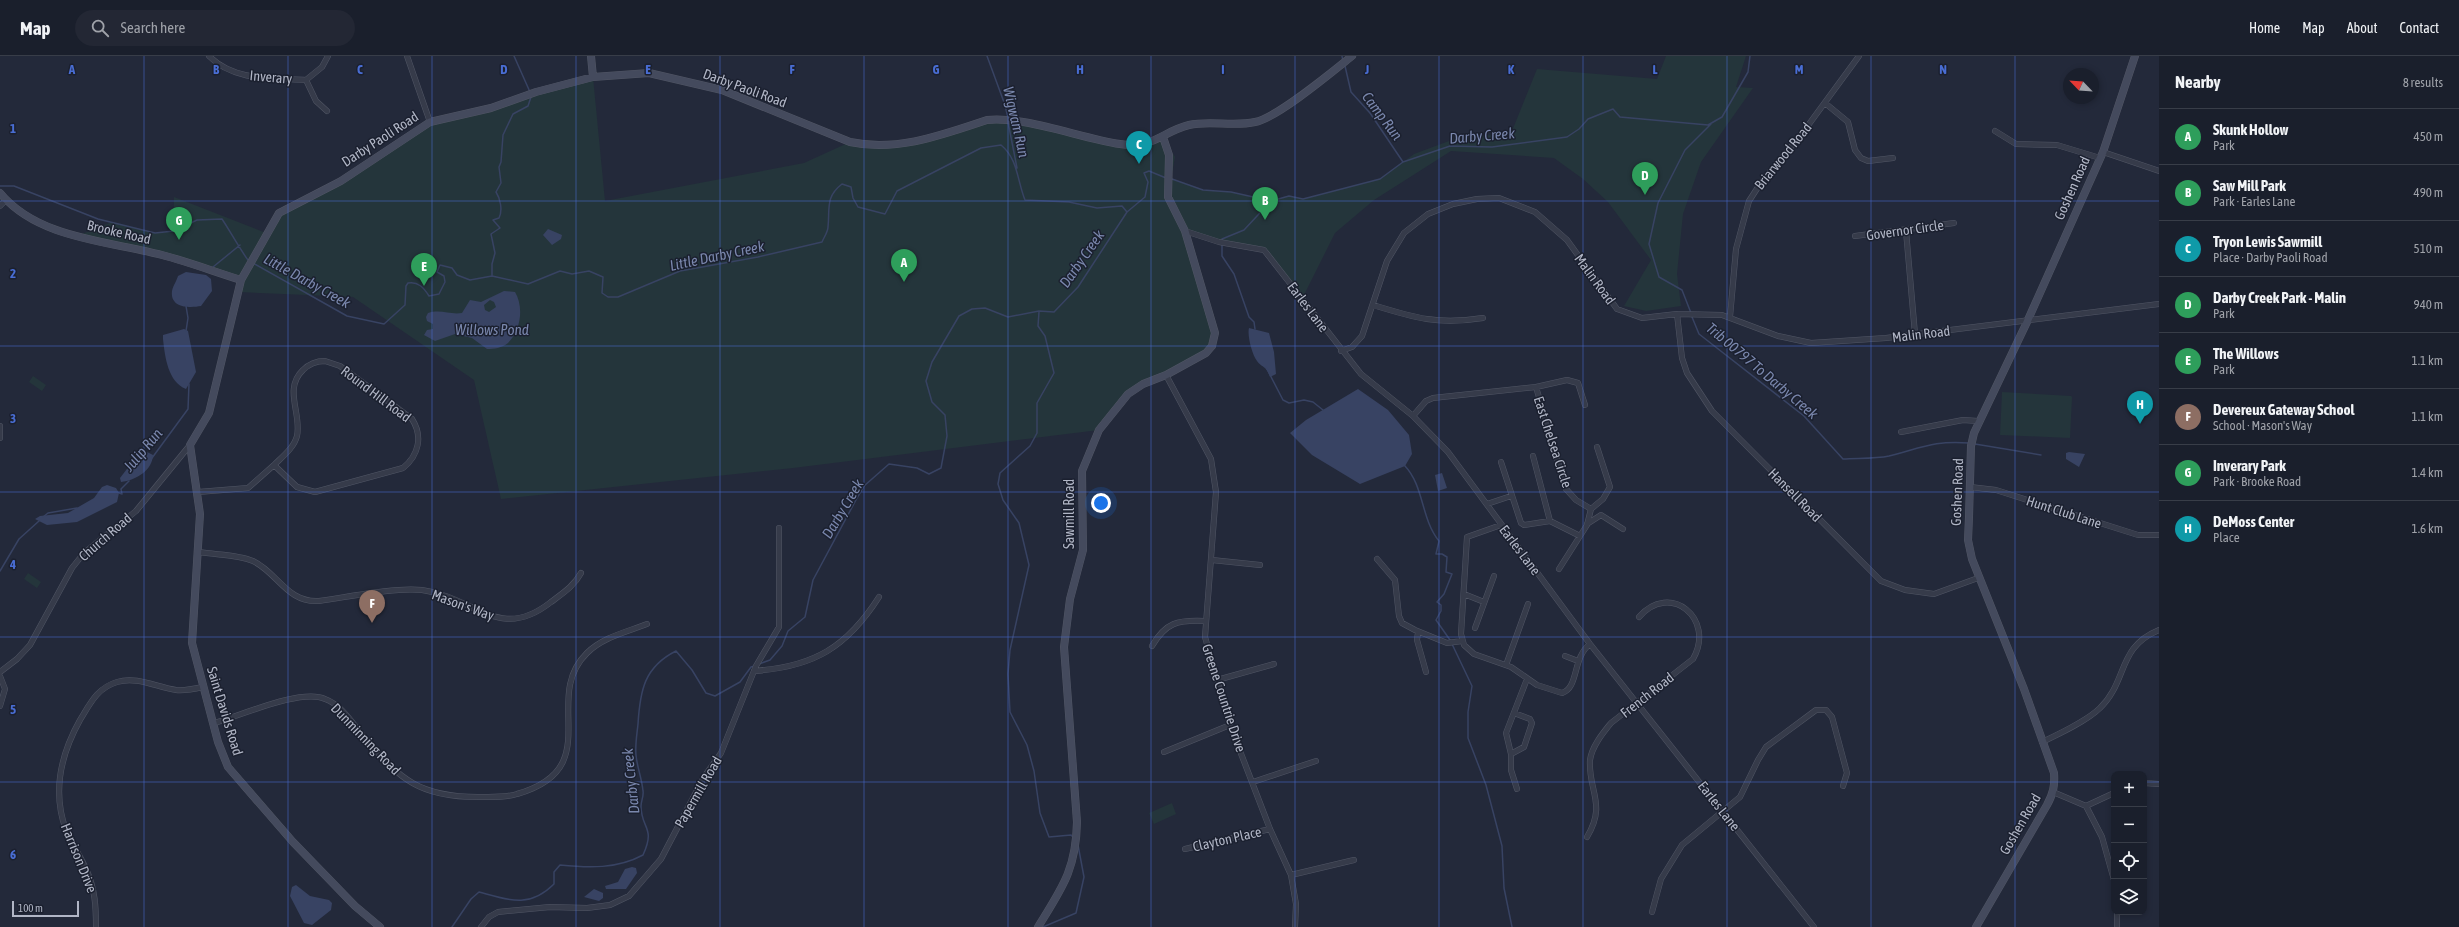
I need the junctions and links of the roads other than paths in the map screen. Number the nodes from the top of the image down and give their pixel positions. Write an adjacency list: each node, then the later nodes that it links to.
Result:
1 (209, 56): 9 (street, Inverary)
2 (328, 56): 9 (street, Inverary)
3 (407, 56): 12 (street)
4 (591, 56): 8 (street)
5 (1352, 56): 14 (street, Darby Paoli Road)
6 (1859, 56): 10 (street, Briarwood Road)
7 (2135, 56): 15 (street, Goshen Road)
8 (593, 77): 12 (street, Darby Paoli Road); 14 (street, Darby Paoli Road)
9 (306, 80): 11 (street)
10 (1825, 103): 16 (street); 29 (street, Briarwood Road)
11 (327, 111)
12 (430, 122): 25 (street, Darby Paoli Road)
13 (1995, 131): 15 (street)
14 (1163, 137): 22 (street, Sawmill Road)
15 (2102, 155): 17 (street); 31 (street, Goshen Road)
16 (1893, 158)
17 (2159, 171)
18 (0, 193): 19 (street, Brooke Road)
19 (6, 200): 20 (street); 25 (street, Brooke Road)
20 (0, 206)
21 (1954, 223): 23 (street, Governor Circle)
22 (1185, 231): 33 (street, Earles Lane); 34 (street, Sawmill Road)
23 (1906, 231): 24 (street, Governor Circle); 32 (street)
24 (1855, 236)
25 (241, 280): 42 (street, Darby Paoli Road)
26 (2159, 304): 31 (street, Malin Road)
27 (1373, 305): 28 (street, Malin Road); 30 (street); 33 (street, Malin Road)
28 (1677, 314): 29 (street, Malin Road); 66 (street, Hansell Road)
29 (1730, 317): 32 (street, Malin Road)
30 (1483, 318)
31 (2027, 322): 32 (street, Malin Road); 38 (street, Goshen Road)
32 (1915, 334)
33 (1341, 351): 37 (street, Earles Lane)
34 (1166, 375): 61 (street, Greene Countrie Drive); 120 (street, Sawmill Road)
35 (1536, 387): 36 (street, East Chelsea Circle); 37 (street, East Chelsea Circle); 51 (street, East Chelsea Circle)
36 (1585, 405)
37 (1412, 416): 50 (street, Earles Lane)
38 (1978, 421): 40 (street); 47 (street, Goshen Road)
39 (0, 426): 41 (street)
40 (1901, 432)
41 (0, 438)
42 (190, 445): 48 (street, Saint Davids Road); 85 (street, Church Road)
43 (1597, 447): 51 (street)
44 (1533, 456): 52 (street, East Chelsea Circle)
45 (1501, 462): 49 (street)
46 (274, 465): 46 (street, Round Hill Road); 48 (street, Round Hill Road)
47 (1970, 487): 57 (street, Hunt Club Lane); 66 (street, Goshen Road)
48 (198, 492): 59 (street, Saint Davids Road)
49 (1511, 496): 50 (street); 52 (street)
50 (1487, 504): 54 (street, Earles Lane)
51 (1591, 509): 53 (street)
52 (1550, 521): 58 (street)
53 (1587, 525): 56 (street); 58 (street)
54 (1501, 526): 67 (street); 78 (street, Earles Lane)
55 (779, 528): 84 (street, Papermill Road)
56 (1623, 529)
57 (2159, 535)
58 (1580, 536): 63 (street)
59 (199, 552): 64 (street, Mason's Way); 90 (street, Saint Davids Road)
60 (1377, 559): 76 (street)
61 (1212, 560): 62 (street); 72 (street, Greene Countrie Drive)
62 (1260, 565)
63 (1560, 569)
64 (581, 573)
65 (1494, 576): 69 (street)
66 (1978, 578): 96 (street, Goshen Road)
67 (1464, 594): 69 (street); 77 (street)
68 (879, 596): 84 (street)
69 (1484, 602): 74 (street)
70 (1528, 604): 83 (street)
71 (1639, 617): 91 (street, French Road)
72 (1204, 621): 79 (street); 89 (street, Greene Countrie Drive)
73 (647, 624): 94 (street, Dunminning Road)
74 (1475, 628)
75 (2159, 630): 96 (street)
76 (1418, 632): 77 (street); 86 (street)
77 (1462, 641): 83 (street)
78 (1590, 644): 81 (street); 91 (street, Earles Lane)
79 (1152, 646)
80 (1566, 656): 81 (street)
81 (1578, 661): 88 (street)
82 (1274, 664): 89 (street)
83 (1506, 665): 88 (street)
84 (755, 669): 119 (street, Papermill Road)
85 (0, 672)
86 (1426, 672)
87 (0, 676): 92 (street)
88 (1527, 679): 93 (street)
89 (1217, 680): 95 (street, Greene Countrie Drive)
90 (203, 687): 94 (street, Saint Davids Road); 117 (street, Harrison Drive)
91 (1638, 704): 108 (street, Earles Lane); 110 (street, French Road)
92 (0, 706)
93 (1514, 713): 98 (street); 98 (street)
94 (214, 724): 118 (street, Saint Davids Road)
95 (1230, 725): 97 (street); 100 (street, Greene Countrie Drive)
96 (2042, 742): 105 (street, Goshen Road)
97 (1164, 752)
98 (1511, 754): 104 (street)
99 (1316, 761): 100 (street)
100 (1253, 782): 109 (street, Greene Countrie Drive)
101 (2147, 783): 102 (street)
102 (2159, 784)
103 (1843, 786): 108 (street)
104 (1517, 789)
105 (2053, 792): 107 (street); 123 (street, Goshen Road)
106 (2111, 794): 107 (street)
107 (2086, 806): 114 (street)
108 (1723, 811): 115 (street); 122 (street, Earles Lane)
109 (1270, 829): 111 (street, Clayton Place); 113 (street, Greene Countrie Drive)
110 (1588, 837)
111 (1185, 849)
112 (1354, 860): 113 (street)
113 (1291, 875): 121 (street, Greene Countrie Drive)
114 (2114, 879)
115 (1652, 912)
116 (2117, 915): 124 (street)
117 (96, 927)
118 (380, 927)
119 (481, 927)
120 (1038, 927)
121 (1295, 927)
122 (1814, 927)
123 (1976, 927)
124 (2117, 927)

